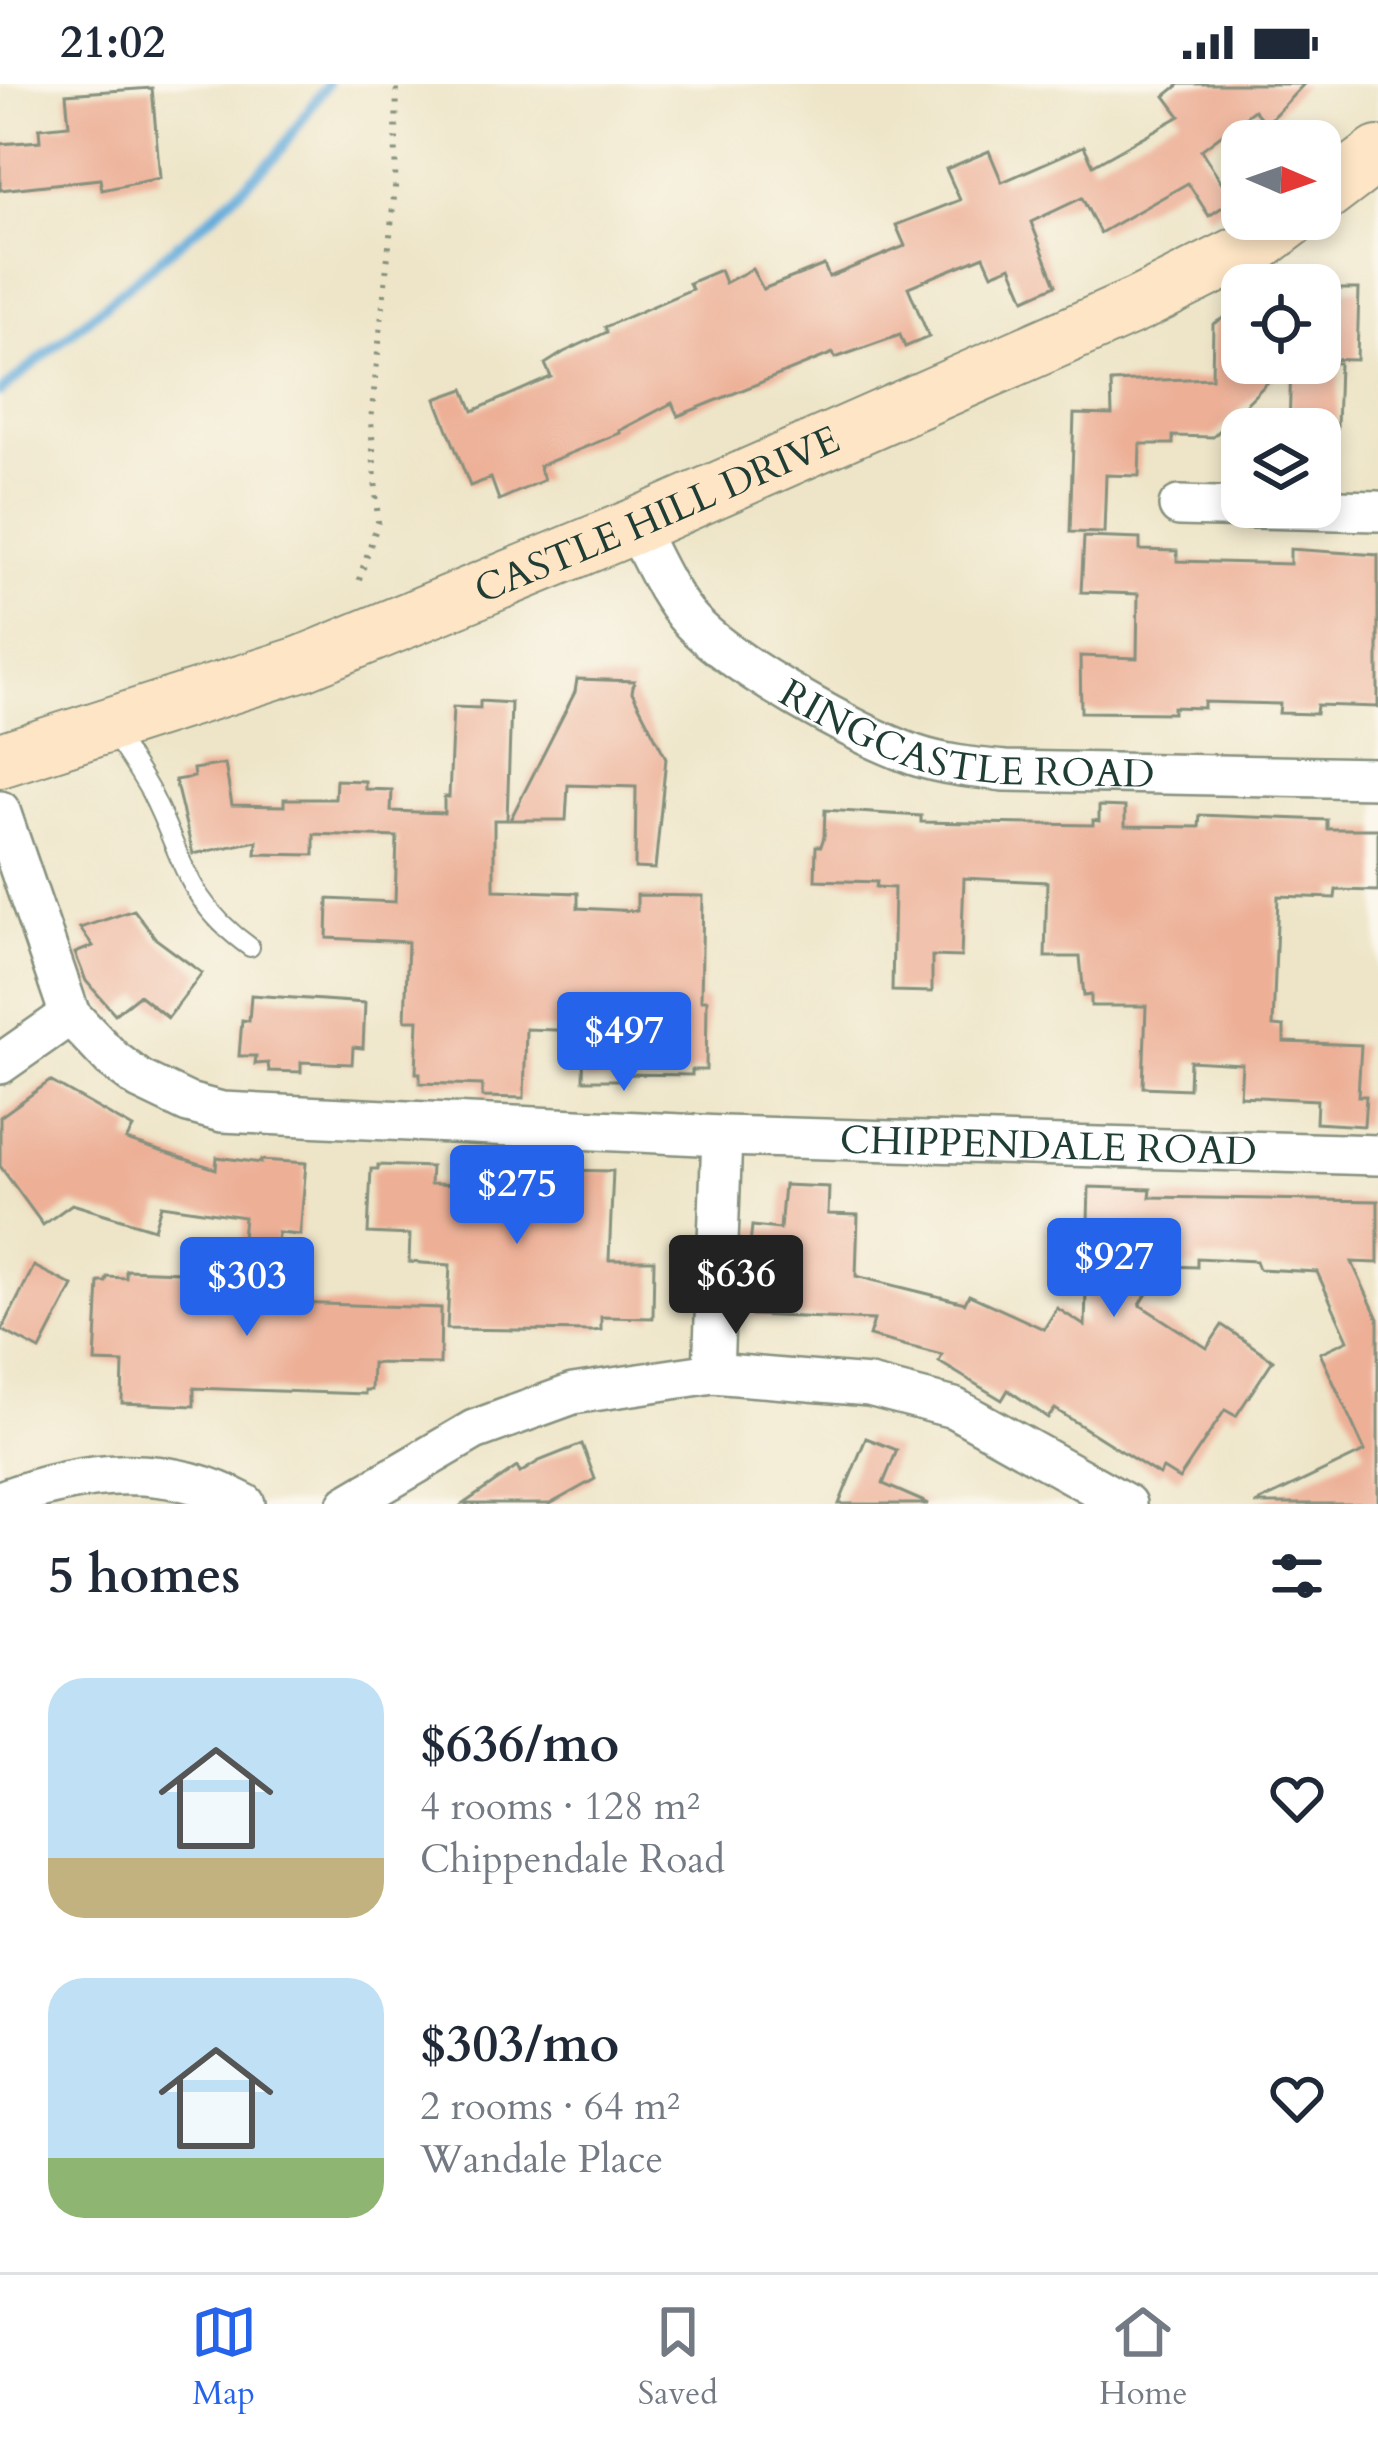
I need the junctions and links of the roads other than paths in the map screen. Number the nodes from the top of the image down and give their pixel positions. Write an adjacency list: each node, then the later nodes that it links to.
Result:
1 (1378, 154): 2 (street)
2 (1341, 182)
3 (1264, 240): 6 (street, CASTLE HILL DRIVE)
4 (1179, 506): 5 (street)
5 (1378, 511)
6 (635, 526): 7 (street, CASTLE HILL DRIVE); 9 (street, RINGCASTLE ROAD)
7 (108, 725): 8 (street, CASTLE HILL DRIVE); 11 (lane)
8 (0, 760)
9 (1378, 778)
10 (0, 812): 12 (street, CHIPPENDALE ROAD)
11 (250, 947)
12 (70, 1015): 13 (street); 14 (street, CHIPPENDALE ROAD)
13 (0, 1064)
14 (722, 1136): 15 (street, CHIPPENDALE ROAD); 16 (street)
15 (1378, 1155)
16 (713, 1373): 19 (street); 20 (street)
17 (0, 1502): 18 (street)
18 (245, 1504)
19 (348, 1504)
20 (1126, 1504)

